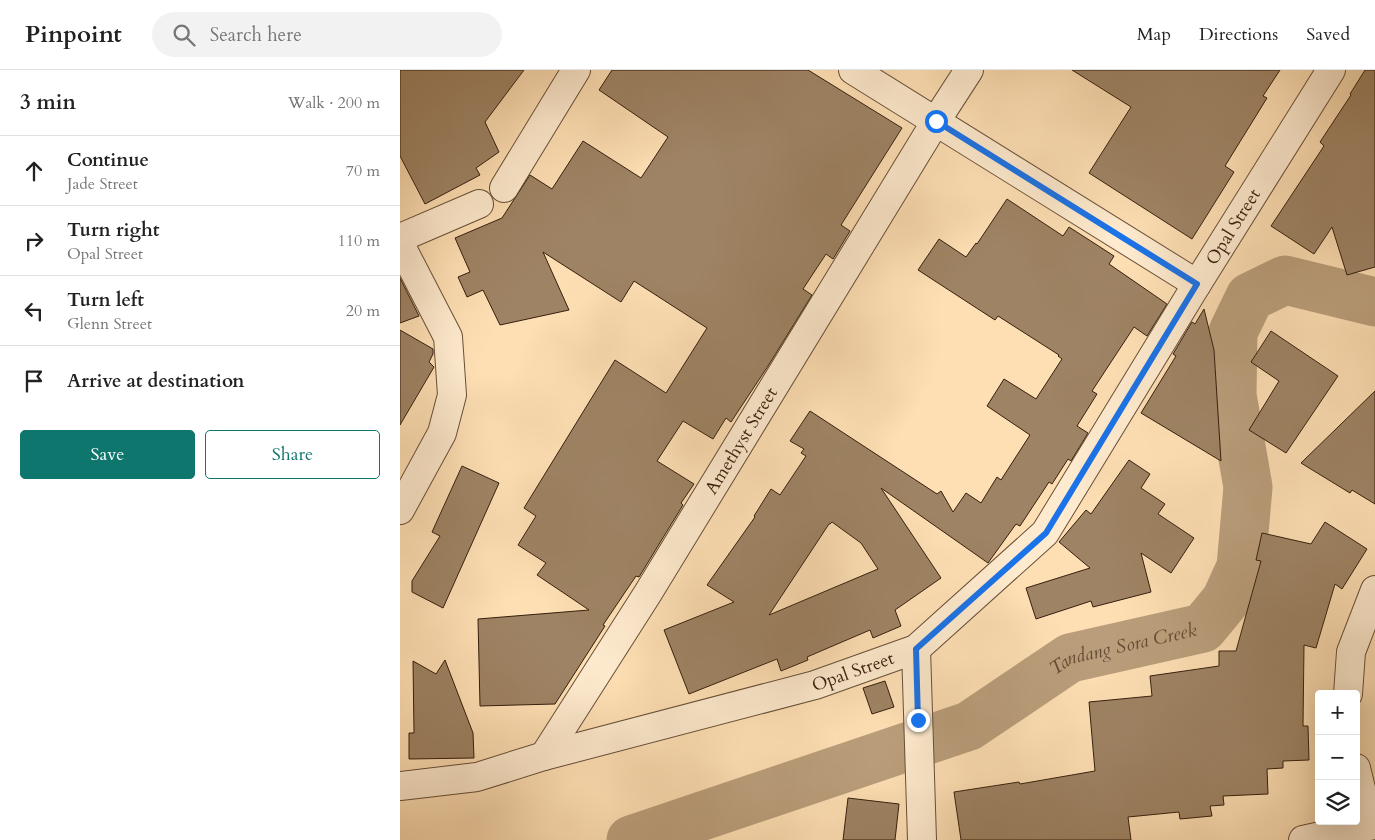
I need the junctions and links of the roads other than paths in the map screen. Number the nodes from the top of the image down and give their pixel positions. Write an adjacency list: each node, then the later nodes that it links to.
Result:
1 (576, 70): 6 (street)
2 (854, 70): 5 (street)
3 (969, 70): 5 (street, Amethyst Street)
4 (1331, 70): 10 (street, Opal Street)
5 (936, 121): 10 (street); 15 (street, Amethyst Street)
6 (504, 188)
7 (480, 204): 8 (street)
8 (400, 238)
9 (400, 244): 11 (street)
10 (1197, 284): 13 (street, Opal Street)
11 (400, 510)
12 (1375, 590): 14 (street)
13 (916, 649): 15 (street, Opal Street); 19 (street)
14 (1348, 690)
15 (544, 756): 17 (street, Opal Street)
16 (1359, 780): 18 (street)
17 (400, 786)
18 (1372, 825): 20 (street)
19 (922, 840)
20 (1303, 840)

